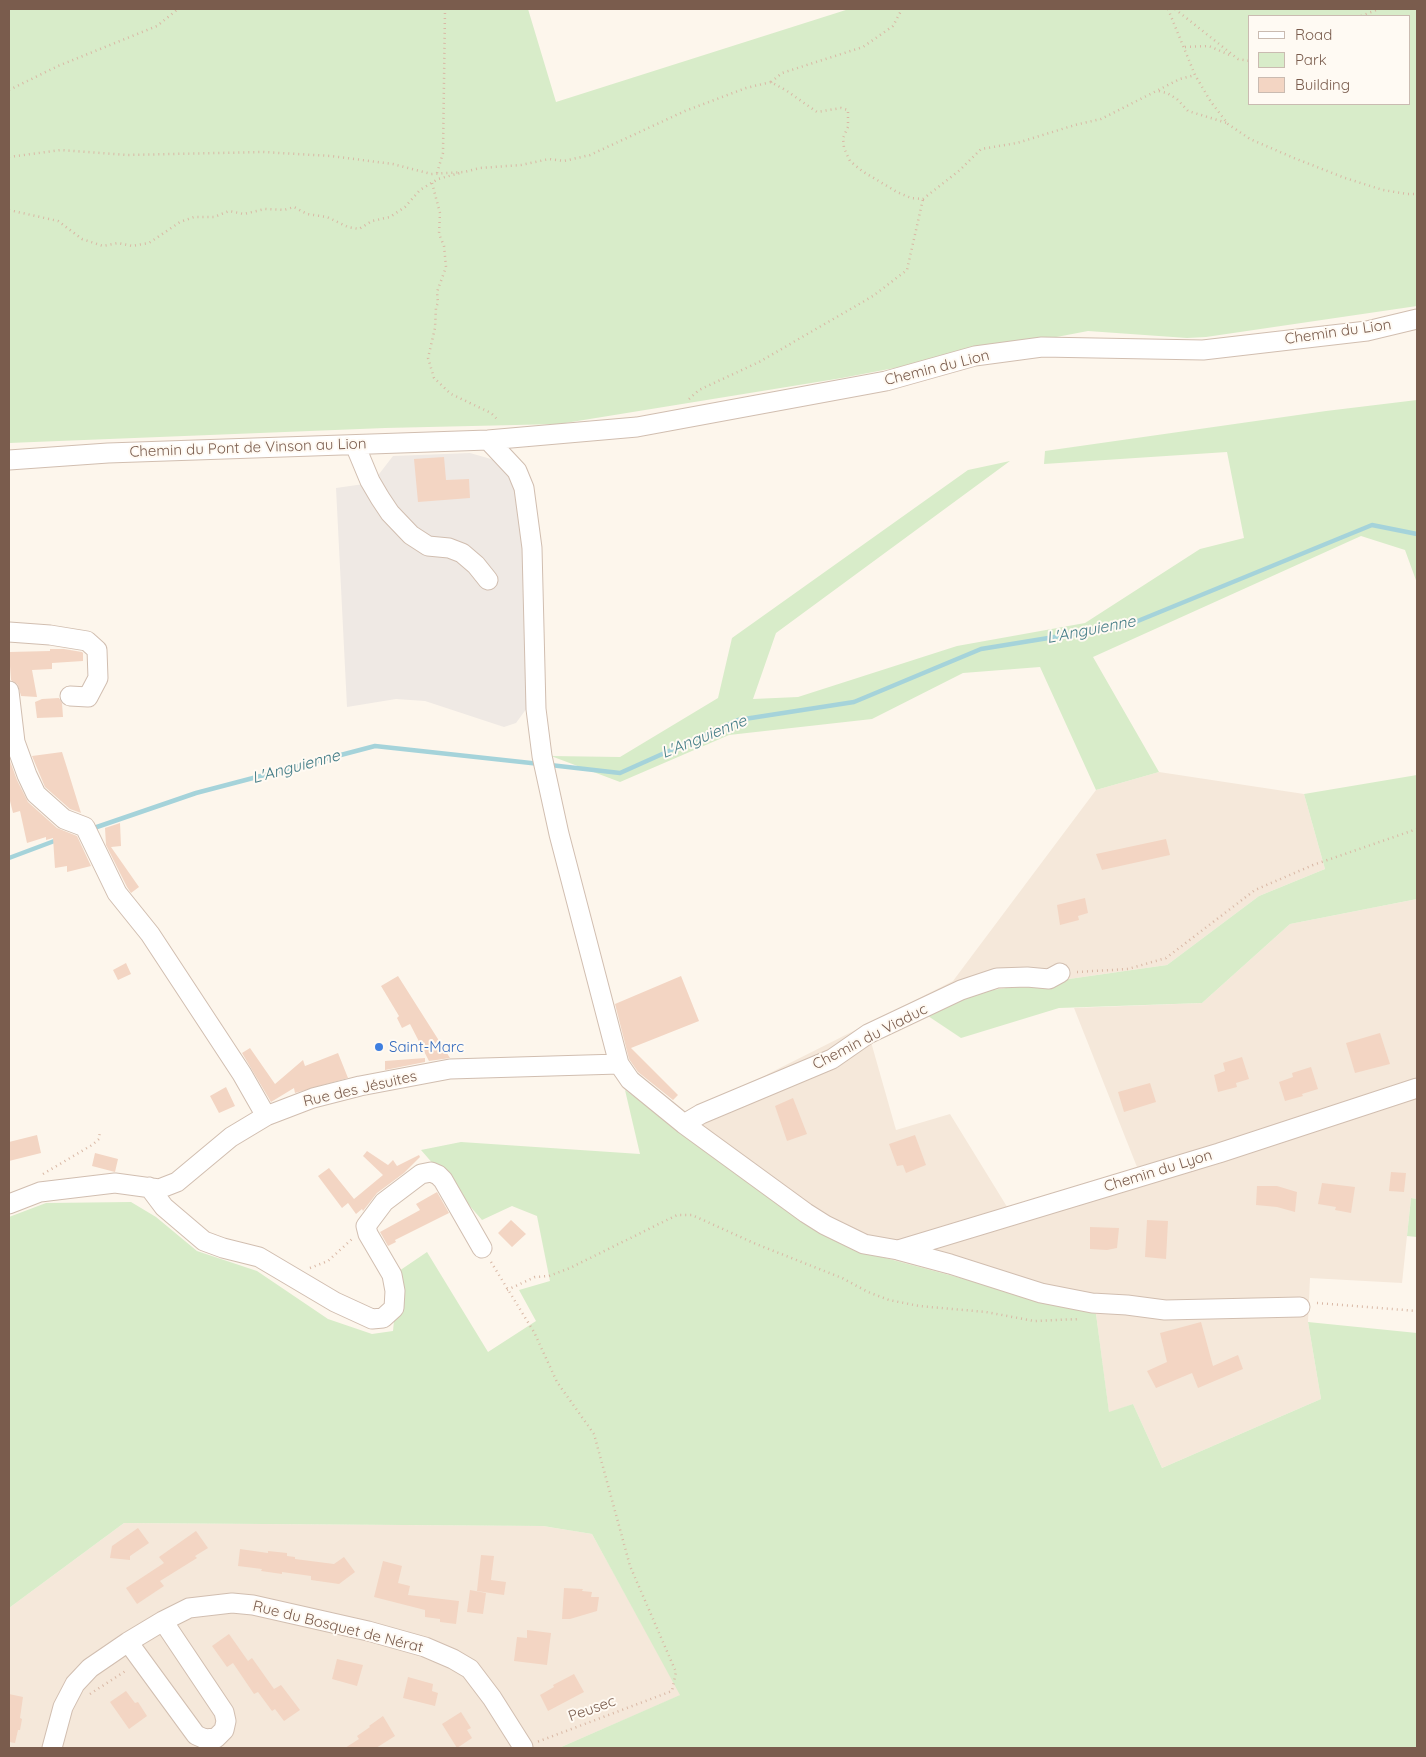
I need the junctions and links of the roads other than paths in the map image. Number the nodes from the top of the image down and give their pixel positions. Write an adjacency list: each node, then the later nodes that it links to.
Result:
1 (1417, 320): 2 (street, Chemin du Lion)
2 (488, 440): 3 (street, Chemin du Pont de Vinson au Lion); 10 (street)
3 (355, 445): 4 (street, Chemin du Pont de Vinson au Lion); 5 (street)
4 (9, 460)
5 (488, 580)
6 (9, 632): 8 (street)
7 (9, 691): 12 (street)
8 (70, 696)
9 (1060, 973): 13 (street, Chemin du Viaduc)
10 (619, 1064): 12 (street, Rue des Jésuites); 13 (street)
11 (1417, 1088): 17 (street, Chemin du Lyon)
12 (266, 1116): 14 (street, Rue des Jésuites)
13 (684, 1124): 17 (street)
14 (149, 1187): 15 (street, Rue des Jésuites); 16 (street)
15 (9, 1204)
16 (482, 1248)
17 (898, 1250): 18 (street)
18 (1300, 1306)
19 (163, 1621): 20 (street, Rue du Bosquet de Nérat); 20 (street); 21 (street, Rue du Bosquet de Nérat)
20 (128, 1642): 22 (street)
21 (523, 1747)
22 (52, 1748)

